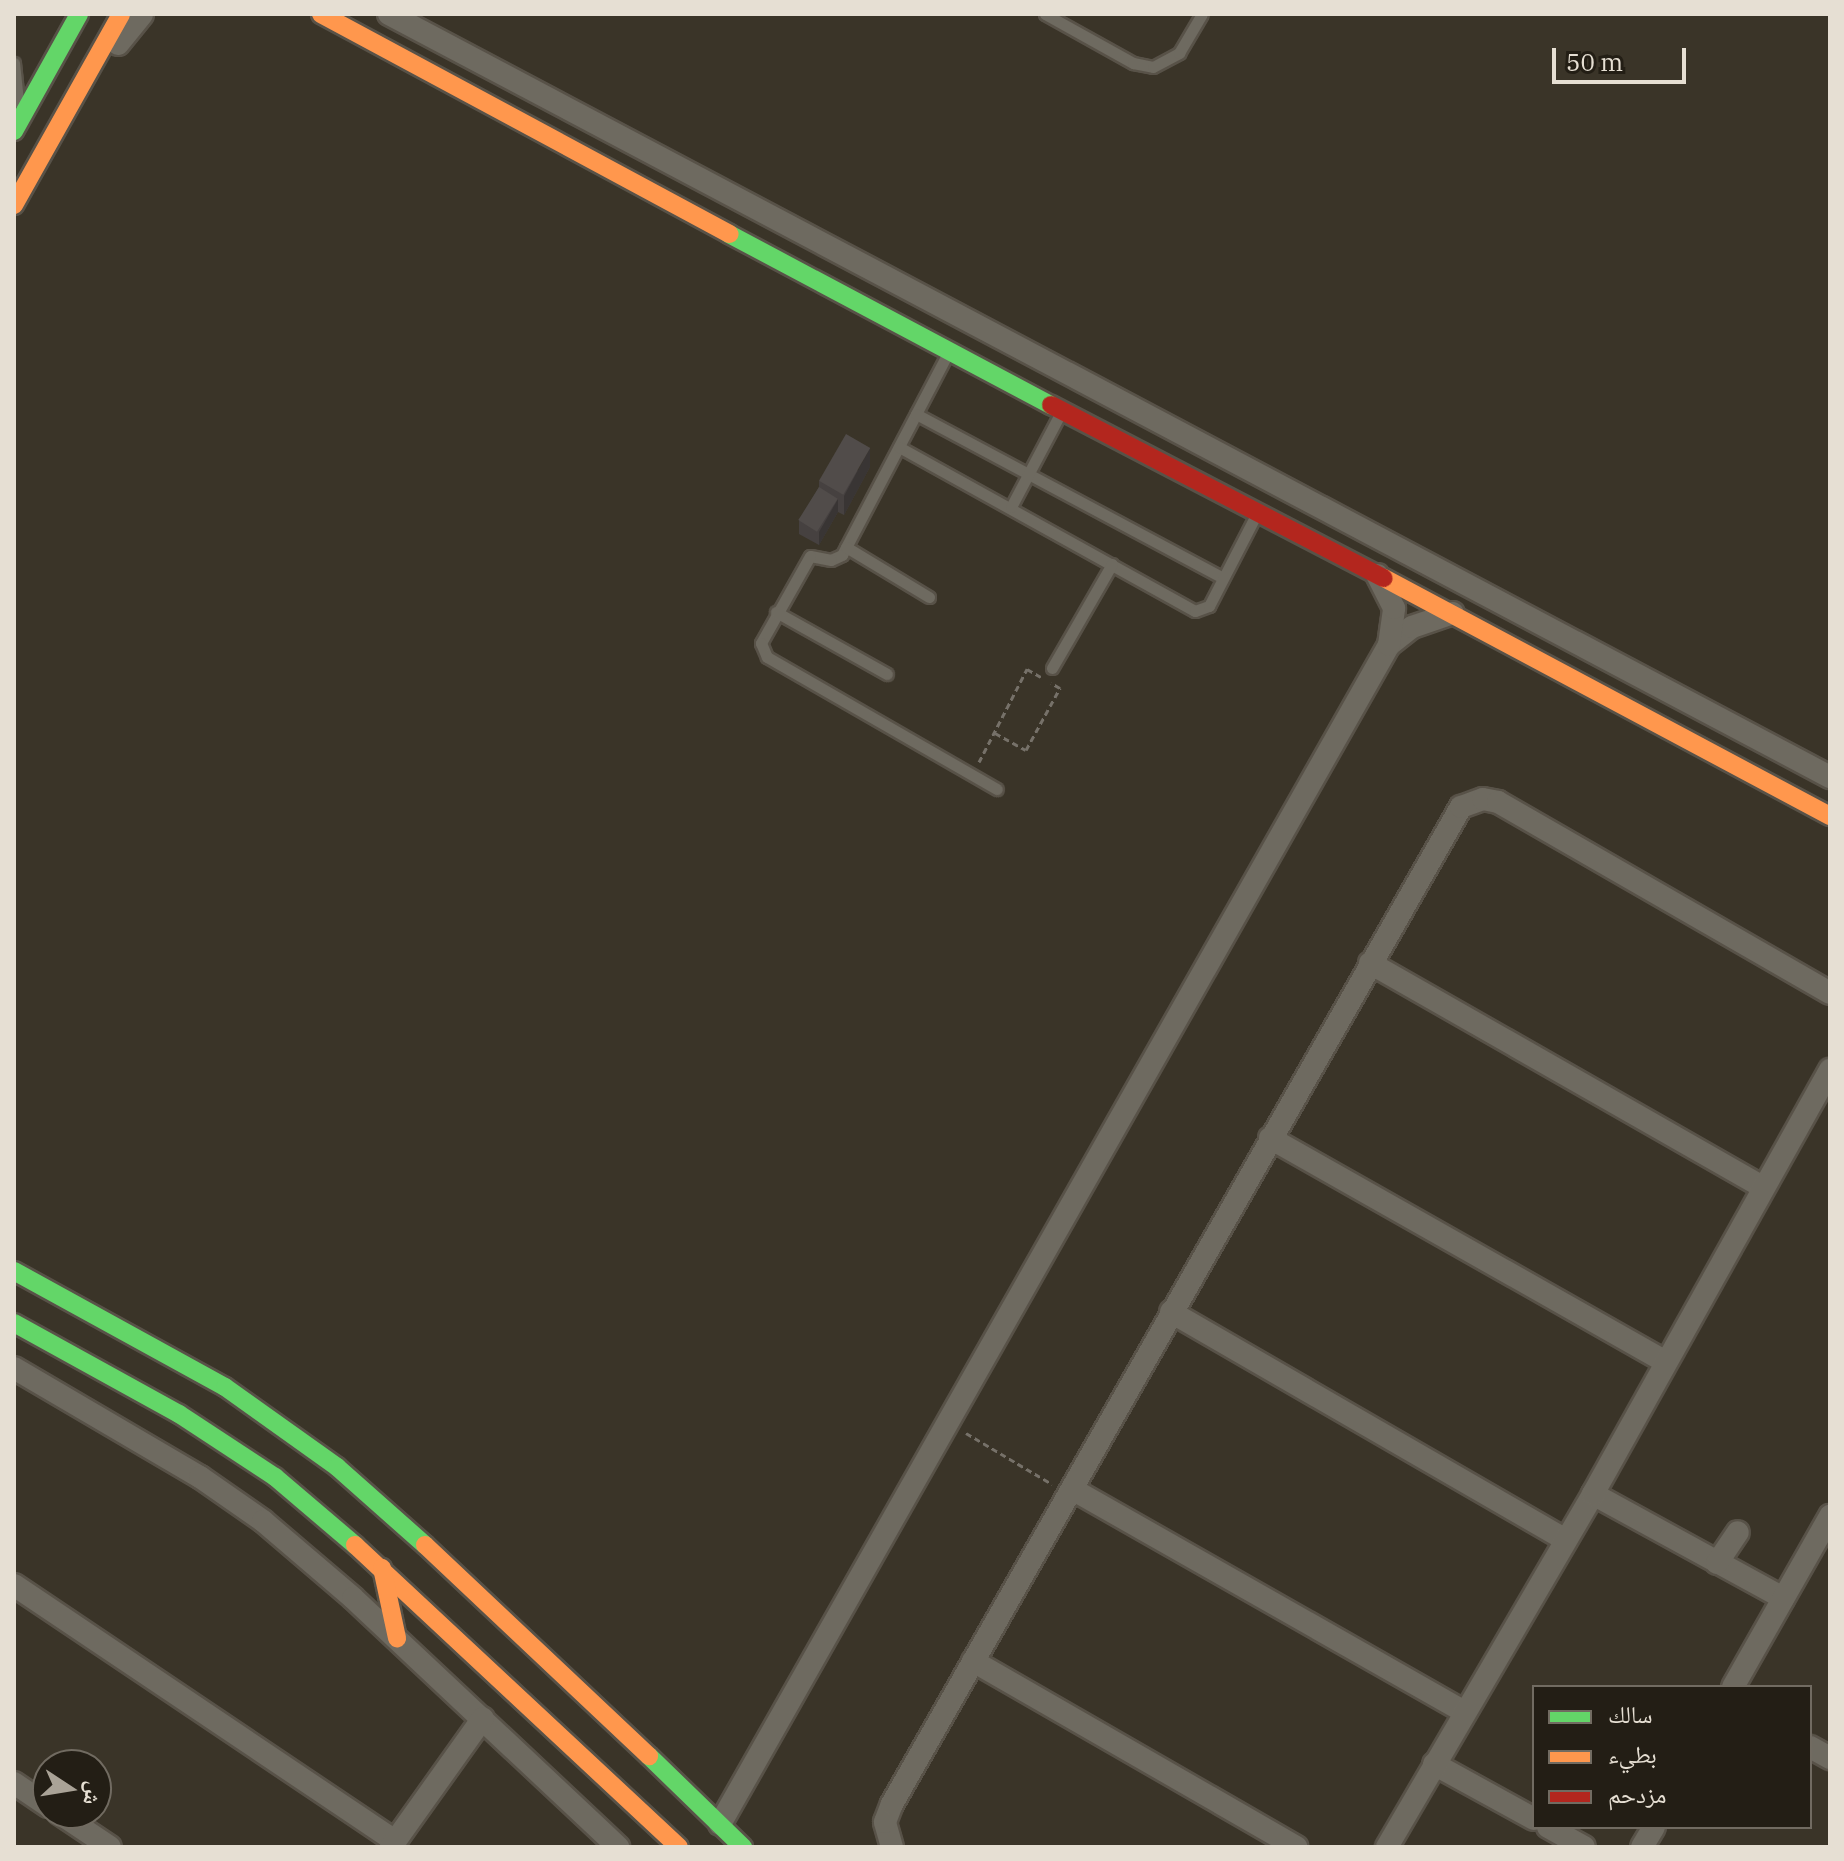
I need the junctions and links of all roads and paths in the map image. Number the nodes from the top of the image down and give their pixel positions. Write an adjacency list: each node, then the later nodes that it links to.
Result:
1 (79, 14): 10 (street)
2 (121, 14): 9 (street)
3 (142, 14): 9 (street)
4 (321, 14): 12 (street)
5 (389, 14): 31 (street)
6 (1045, 14): 7 (lane)
7 (1196, 16)
8 (14, 63): 10 (lane)
9 (90, 68): 11 (street)
10 (15, 128)
11 (14, 205)
12 (949, 353): 13 (street); 14 (lane)
13 (1061, 411): 16 (lane); 18 (street)
14 (916, 414): 15 (lane); 16 (lane)
15 (899, 447): 17 (lane); 19 (lane)
16 (1029, 473): 17 (lane); 22 (lane)
17 (1011, 507): 20 (lane)
18 (1258, 513): 21 (street); 22 (lane)
19 (846, 547): 23 (lane); 24 (lane)
20 (1112, 564): 22 (lane); 27 (lane)
21 (1377, 575): 25 (street); 26 (street)
22 (1223, 578)
23 (929, 597)
24 (776, 612): 28 (lane); 30 (lane)
25 (1453, 613): 26 (street); 33 (street)
26 (1389, 645): 44 (street)
27 (1052, 668)
28 (887, 674)
29 (995, 733): 29 (path); 30 (path)
30 (973, 774): 32 (lane)
31 (1830, 777)
32 (997, 789)
33 (1830, 816)
34 (1370, 963): 35 (street); 37 (street); 38 (street)
35 (1830, 993)
36 (1830, 1071): 38 (street)
37 (1270, 1138): 40 (street); 42 (street)
38 (1763, 1187): 42 (street)
39 (14, 1271): 65 (street)
40 (1171, 1312): 45 (street); 49 (street)
41 (14, 1323): 51 (street)
42 (1664, 1361): 46 (street)
43 (14, 1368): 54 (street)
44 (948, 1422): 45 (path); 65 (street)
45 (1071, 1491): 55 (street); 57 (street)
46 (1593, 1494): 49 (street); 50 (street)
47 (1830, 1516): 53 (street)
48 (1738, 1532): 50 (street)
49 (1566, 1540): 57 (street)
50 (1717, 1563): 53 (street)
51 (382, 1568): 54 (street); 72 (street)
52 (14, 1585): 70 (street)
53 (1783, 1598): 56 (street)
54 (397, 1638): 58 (street)
55 (973, 1661): 74 (street); 75 (street)
56 (1734, 1685)
57 (1464, 1712): 61 (street)
58 (483, 1718): 69 (street); 70 (street)
59 (1812, 1748): 60 (street)
60 (1830, 1758)
61 (1434, 1764): 64 (street); 76 (street)
62 (14, 1783): 63 (street)
63 (32, 1795)
64 (1532, 1818)
65 (720, 1824): 73 (street)
66 (83, 1829): 71 (street)
67 (1552, 1829): 77 (street)
68 (1653, 1829): 78 (street)
69 (606, 1843)
70 (393, 1844)
71 (110, 1847)
72 (679, 1847)
73 (743, 1847)
74 (892, 1847)
75 (1296, 1847)
76 (1387, 1847)
77 (1584, 1847)
78 (1642, 1847)

